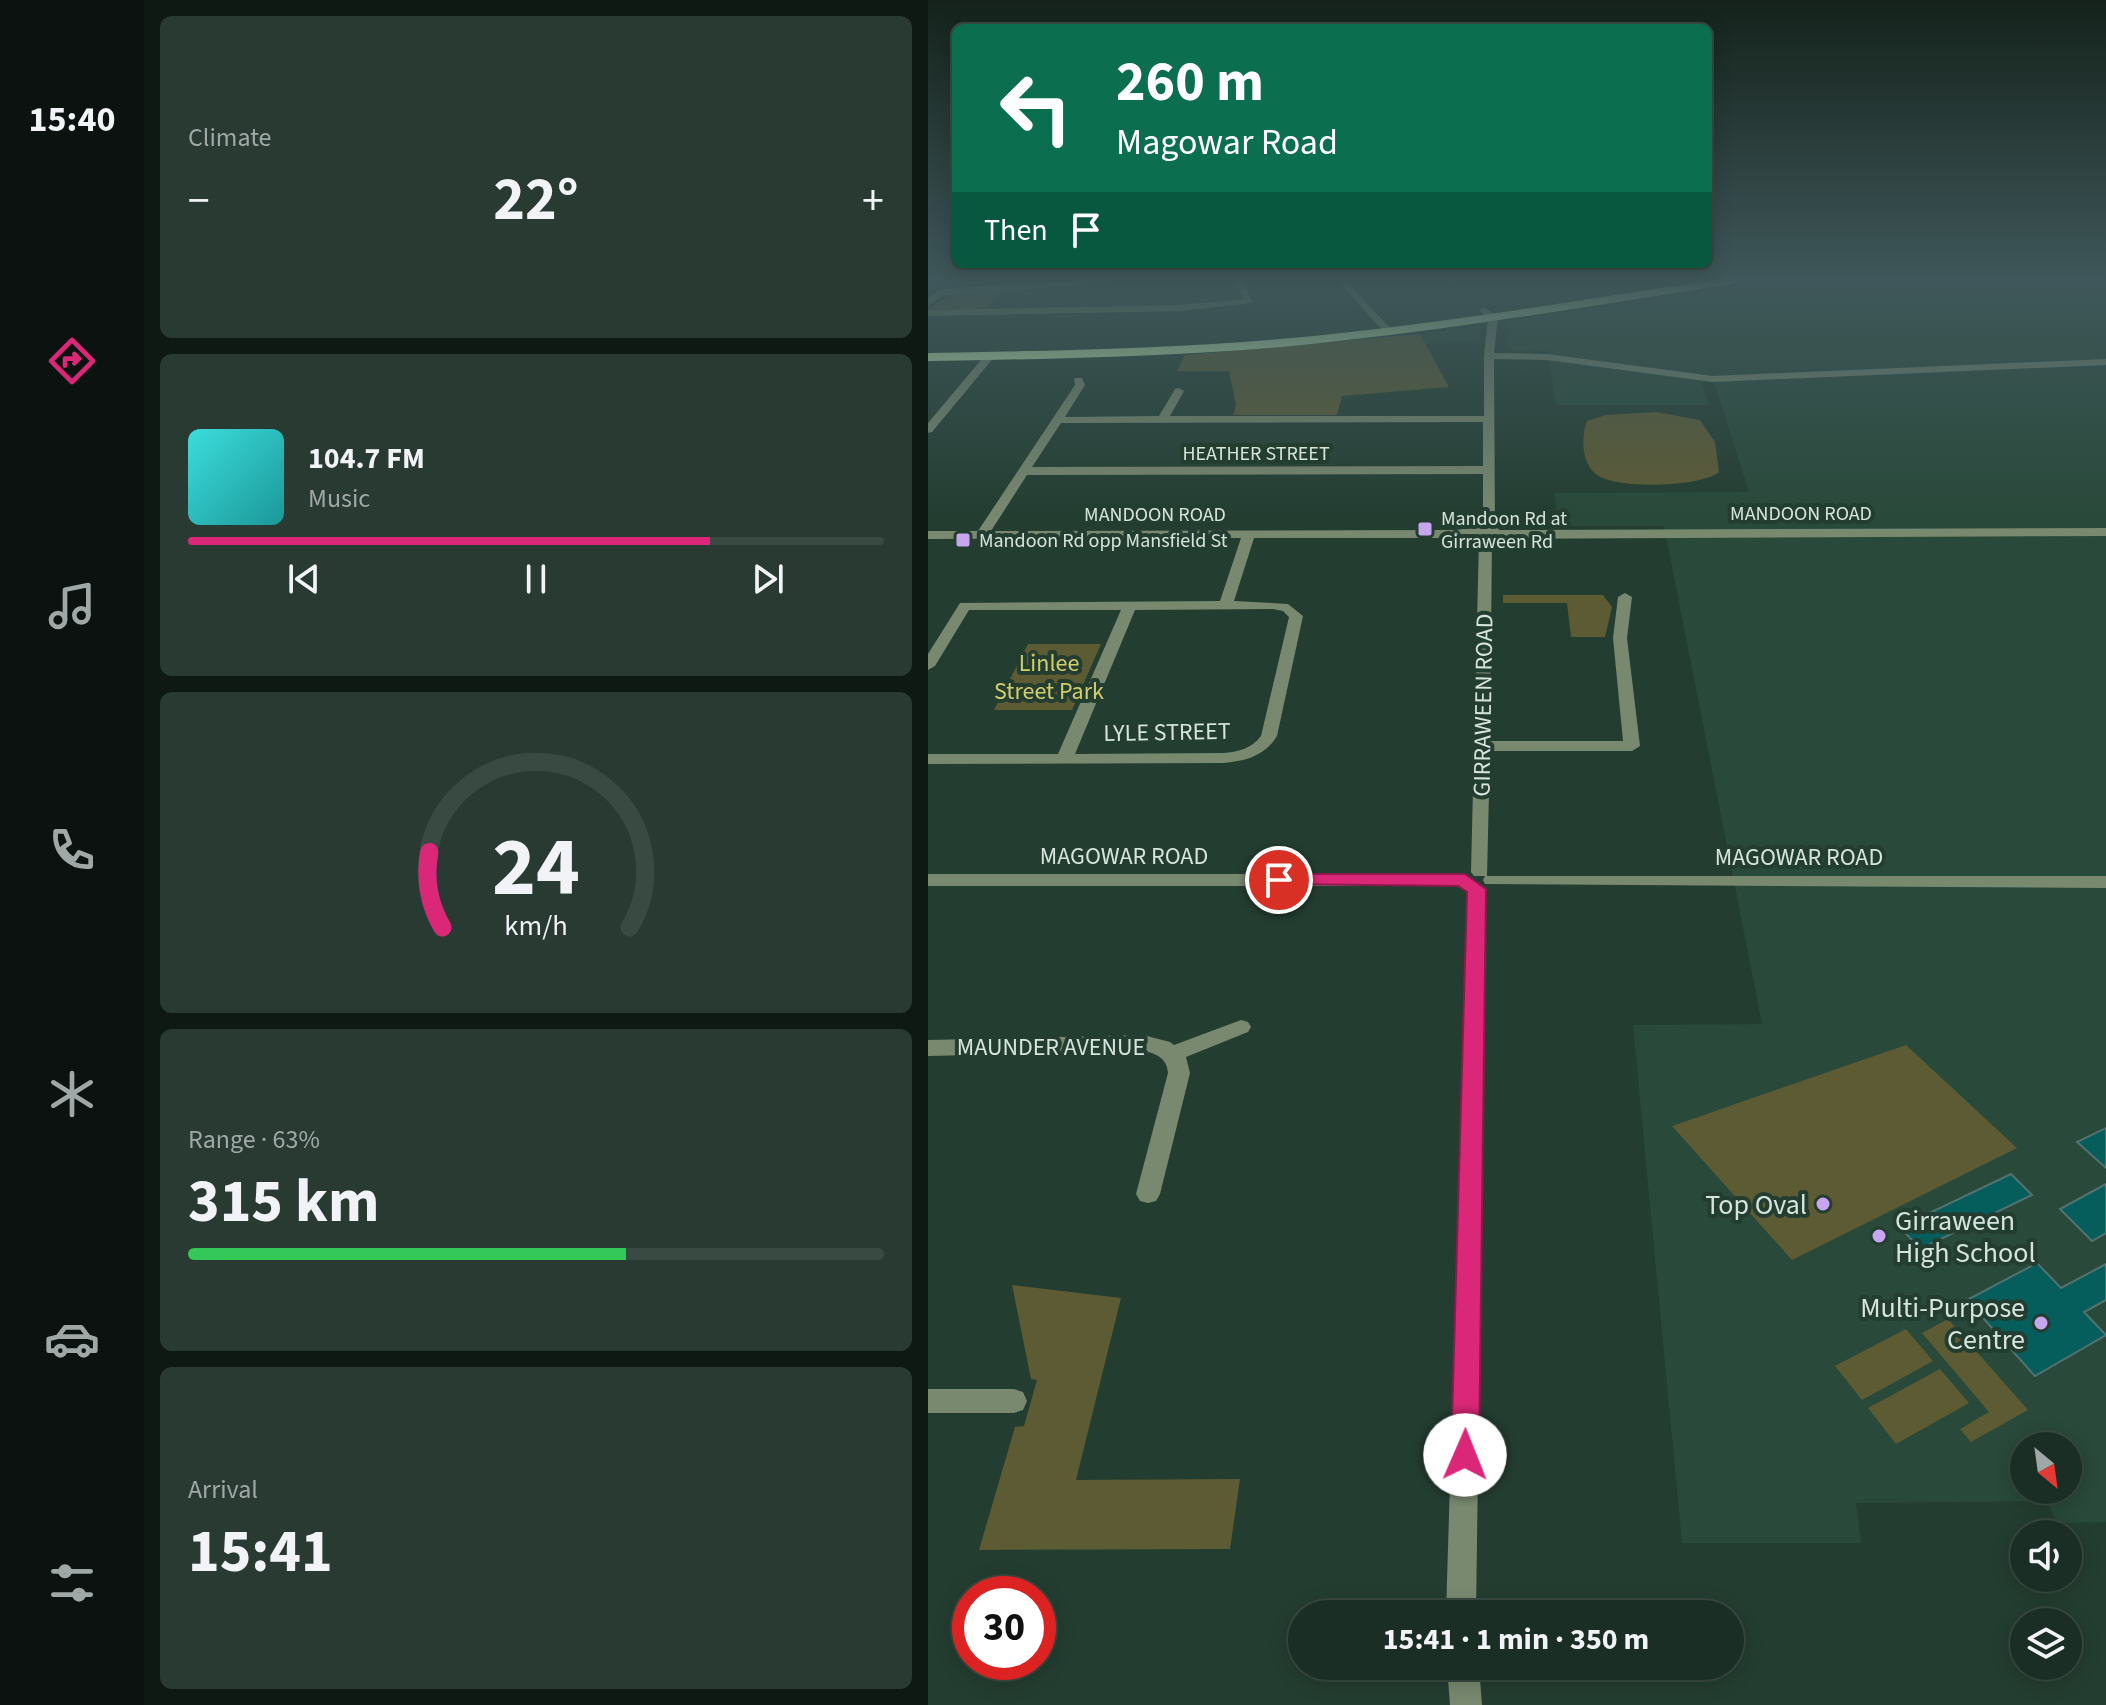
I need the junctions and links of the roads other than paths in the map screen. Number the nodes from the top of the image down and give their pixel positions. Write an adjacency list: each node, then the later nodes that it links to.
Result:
1 (987, 360): 10 (street)
2 (1489, 360): 8 (street, GIRRAWEEN ROAD)
3 (1566, 360): 4 (street)
4 (2106, 362)
5 (1078, 380): 9 (street)
6 (1179, 391): 7 (street)
7 (1163, 419): 8 (street); 9 (street)
8 (1489, 419): 11 (street, GIRRAWEEN ROAD)
9 (1058, 420): 12 (street)
10 (928, 430)
11 (1488, 470): 12 (street, HEATHER STREET); 14 (street, GIRRAWEEN ROAD)
12 (1024, 471): 17 (street)
13 (2106, 532): 14 (street, MANDOON ROAD)
14 (1487, 533): 15 (street, MANDOON ROAD); 24 (street, GIRRAWEEN ROAD)
15 (1249, 534): 17 (street, MANDOON ROAD); 19 (street)
16 (928, 535): 17 (street, MANDOON ROAD)
17 (982, 535)
18 (1625, 597): 24 (street)
19 (1226, 605): 20 (street); 22 (street)
20 (1130, 606): 23 (street); 25 (street)
21 (1310, 606): 22 (street)
22 (1292, 611): 25 (street, LYLE STREET)
23 (928, 666)
24 (1482, 746): 28 (street, GIRRAWEEN ROAD)
25 (1065, 757): 26 (street, LYLE STREET)
26 (928, 759)
27 (928, 880): 28 (street, MAGOWAR ROAD)
28 (1478, 880): 29 (street, MAGOWAR ROAD); 36 (street, GIRRAWEEN ROAD)
29 (2106, 882)
30 (1241, 1027): 32 (street, MAUNDER AVENUE)
31 (928, 1048): 32 (street, MAUNDER AVENUE)
32 (1173, 1054): 33 (street, MAUNDER AVENUE)
33 (1148, 1194)
34 (928, 1401): 35 (street)
35 (1014, 1401)
36 (1461, 1600)
37 (1464, 1680): 38 (street)
38 (1466, 1705)

